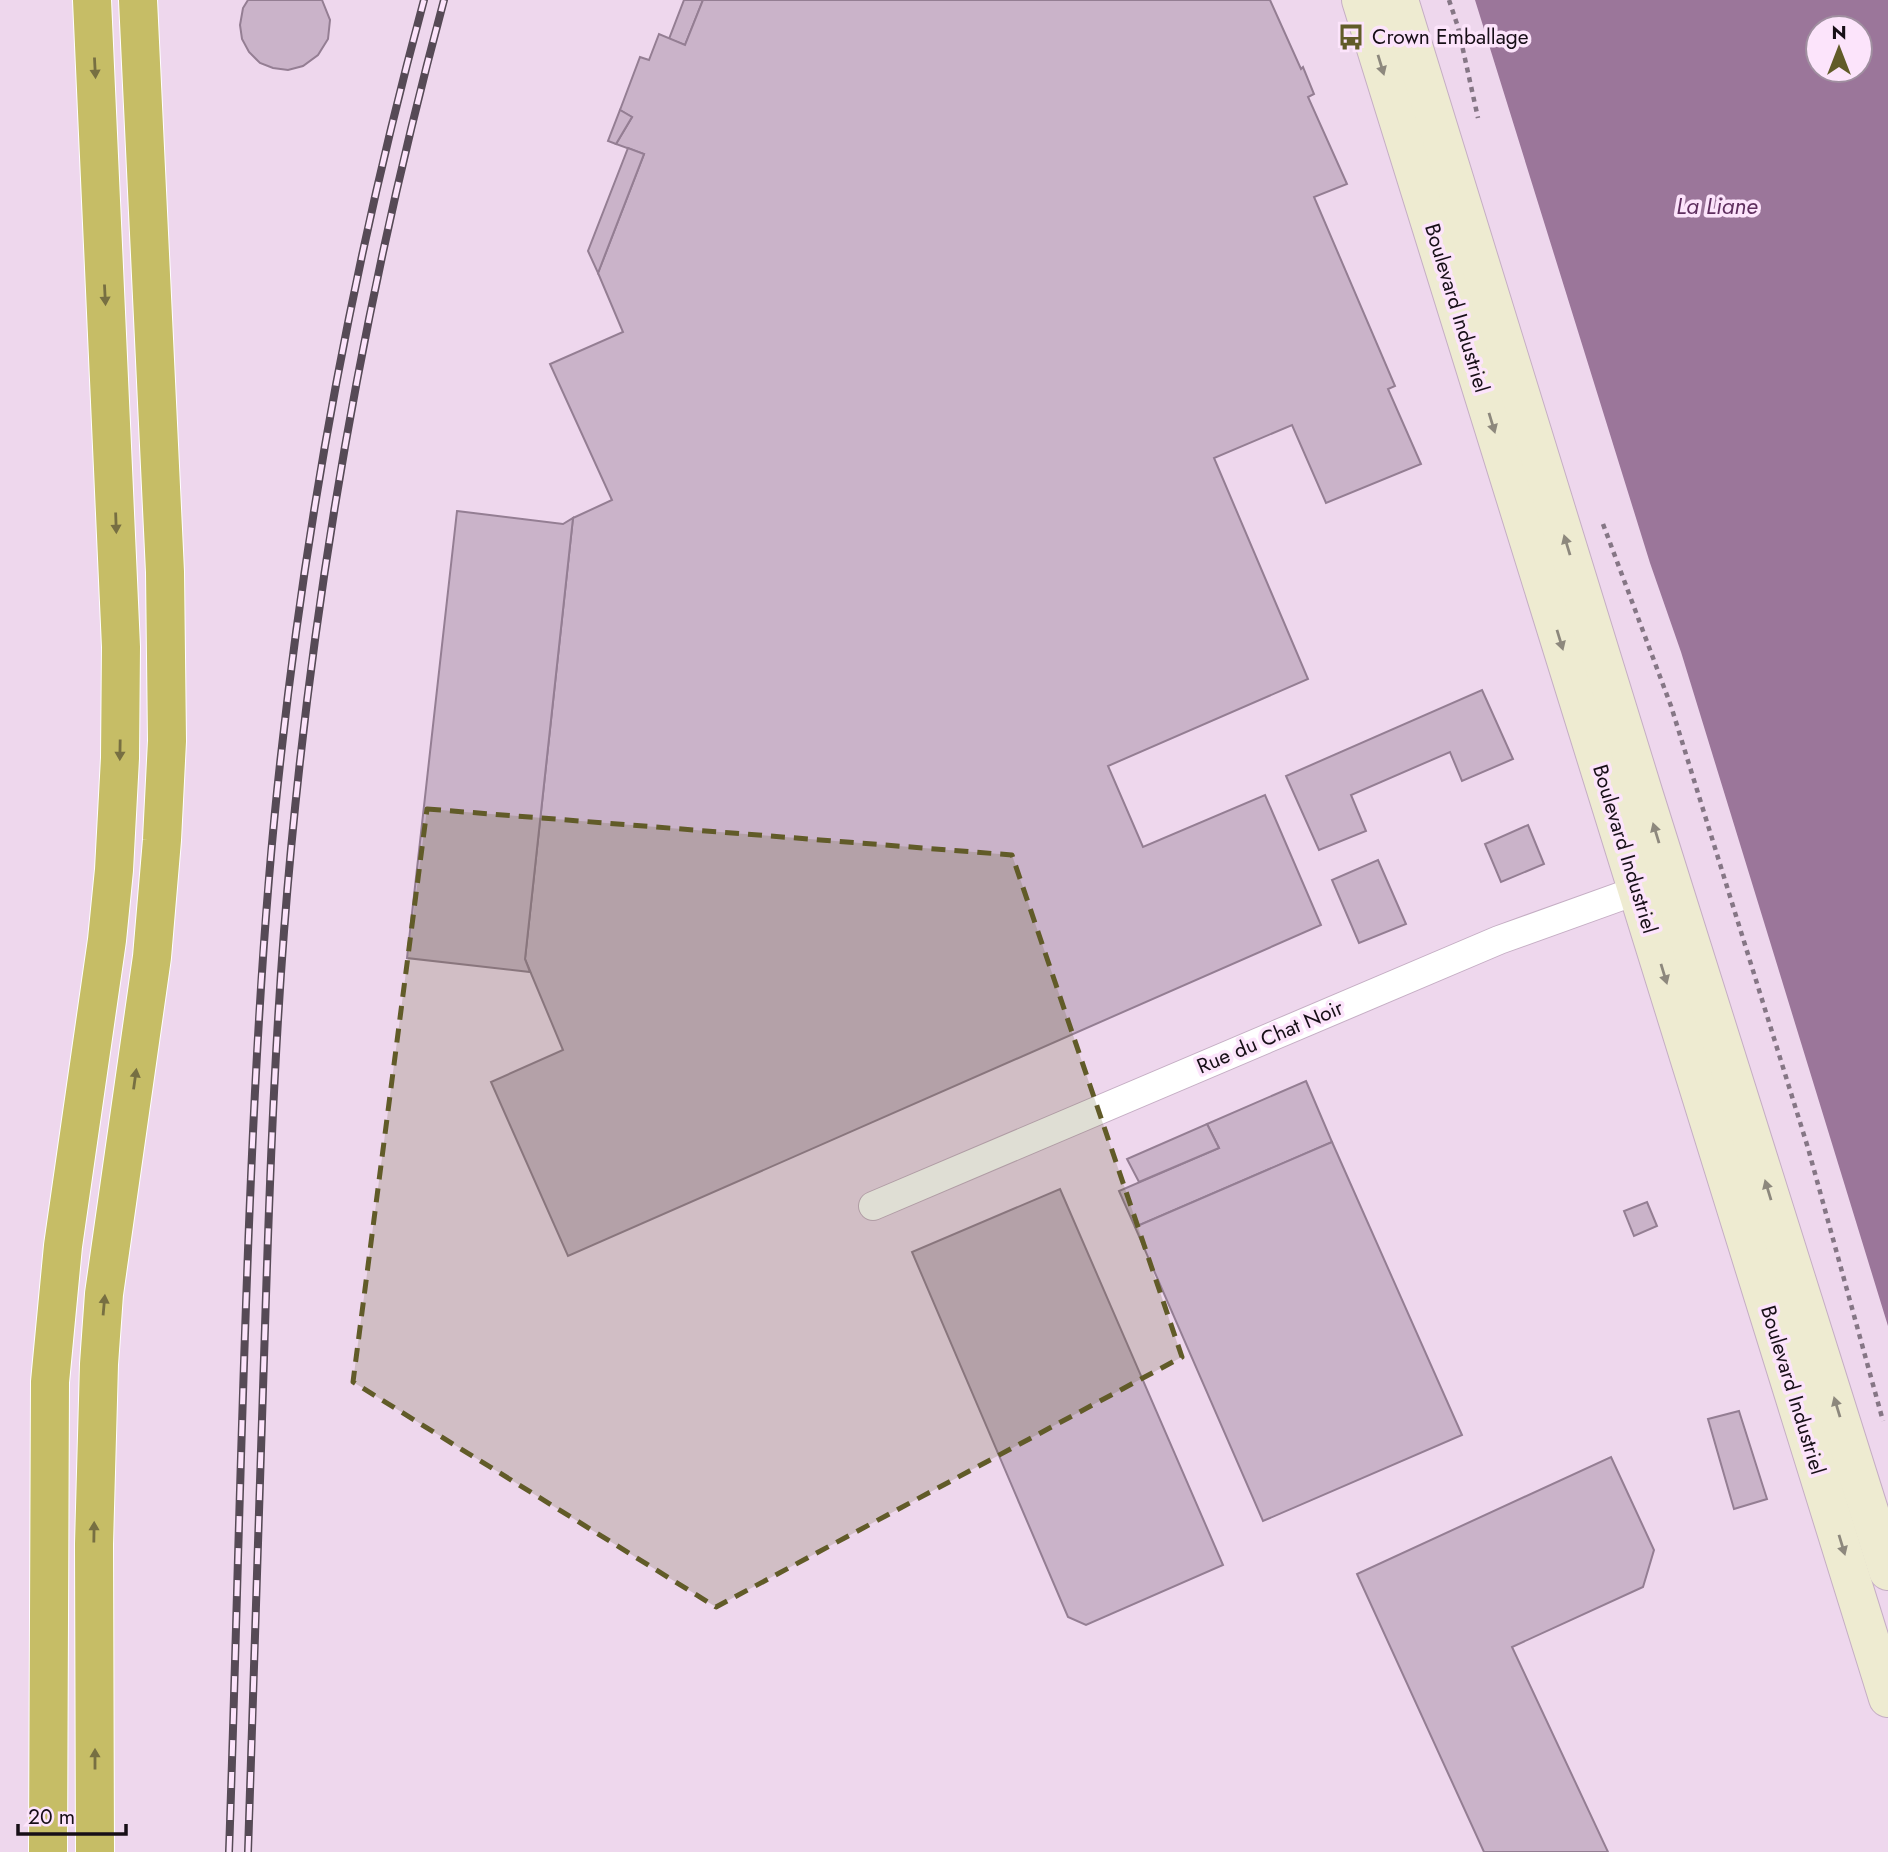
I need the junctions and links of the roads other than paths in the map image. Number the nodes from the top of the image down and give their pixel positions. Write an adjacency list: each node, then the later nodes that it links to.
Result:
1 (92, 0): 9 (highway, one-way to 9)
2 (138, 0): 10 (highway, one-way to 2)
3 (1361, 0): 5 (street, Boulevard Industriel, one-way to 5)
4 (1399, 0): 5 (street, Boulevard Industriel, one-way to 4)
5 (1654, 885): 6 (street, Rue du Chat Noir); 7 (street, Boulevard Industriel, one-way to 5); 8 (street, Boulevard Industriel, one-way to 8)
6 (873, 1206)
7 (1888, 1571)
8 (1888, 1698)
9 (48, 1852)
10 (95, 1852)

